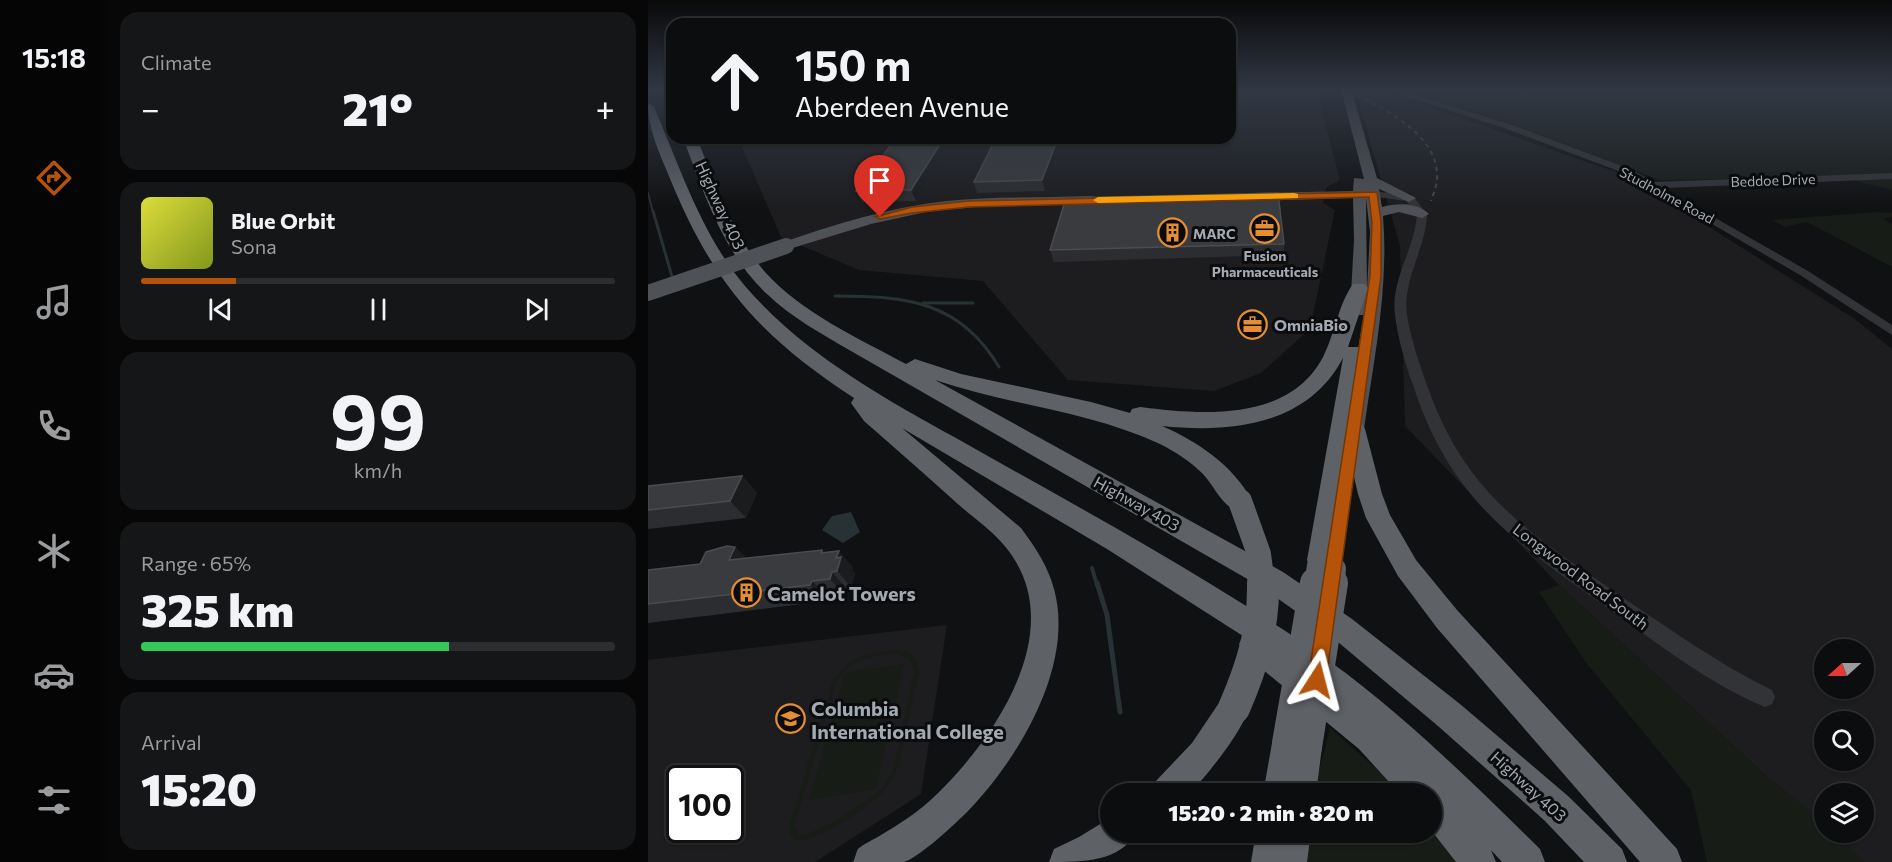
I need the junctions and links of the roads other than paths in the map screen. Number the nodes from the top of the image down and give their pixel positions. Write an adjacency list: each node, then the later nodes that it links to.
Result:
1 (658, 129): 21 (highway, Highway 403)
2 (1350, 129): 7 (main road)
3 (1354, 129): 7 (main road)
4 (1516, 129): 8 (street, Studholme Road)
5 (693, 144): 19 (highway, Highway 403)
6 (1892, 176): 8 (street, Beddoe Drive)
7 (1365, 180): 9 (main road); 10 (main road); 12 (main road)
8 (1654, 185): 18 (street, Studholme Road)
9 (1367, 194): 10 (main road); 12 (street); 15 (main road)
10 (1314, 195): 11 (main road); 15 (main road)
11 (1236, 197)
12 (1409, 198): 14 (street)
13 (1098, 200): 17 (main road, bridge)
14 (1422, 214): 15 (main road); 26 (street, Longwood Road South)
15 (1368, 217): 16 (main road); 23 (main road)
16 (1359, 288): 20 (main road); 22 (highway)
17 (648, 293)
18 (1892, 331)
19 (858, 346): 22 (highway); 42 (highway, Highway 403)
20 (1354, 352): 24 (highway)
21 (849, 386): 25 (highway, Highway 403); 36 (highway)
22 (1109, 415): 28 (highway, bridge)
23 (1354, 429): 24 (highway); 43 (highway)
24 (1327, 565): 27 (highway, bridge)
25 (1167, 573): 31 (highway); 41 (highway, Highway 403)
26 (1765, 696)
27 (1297, 745): 29 (highway); 30 (highway)
28 (1177, 783)
29 (1284, 783)
30 (1299, 783)
31 (1413, 783)
32 (1442, 816): 40 (highway)
33 (1100, 843): 37 (highway)
34 (1272, 843): 38 (highway)
35 (1292, 843): 39 (highway)
36 (871, 862)
37 (1067, 862)
38 (1269, 862)
39 (1289, 862)
40 (1478, 862)
41 (1527, 862)
42 (1609, 862)
43 (1664, 862)

